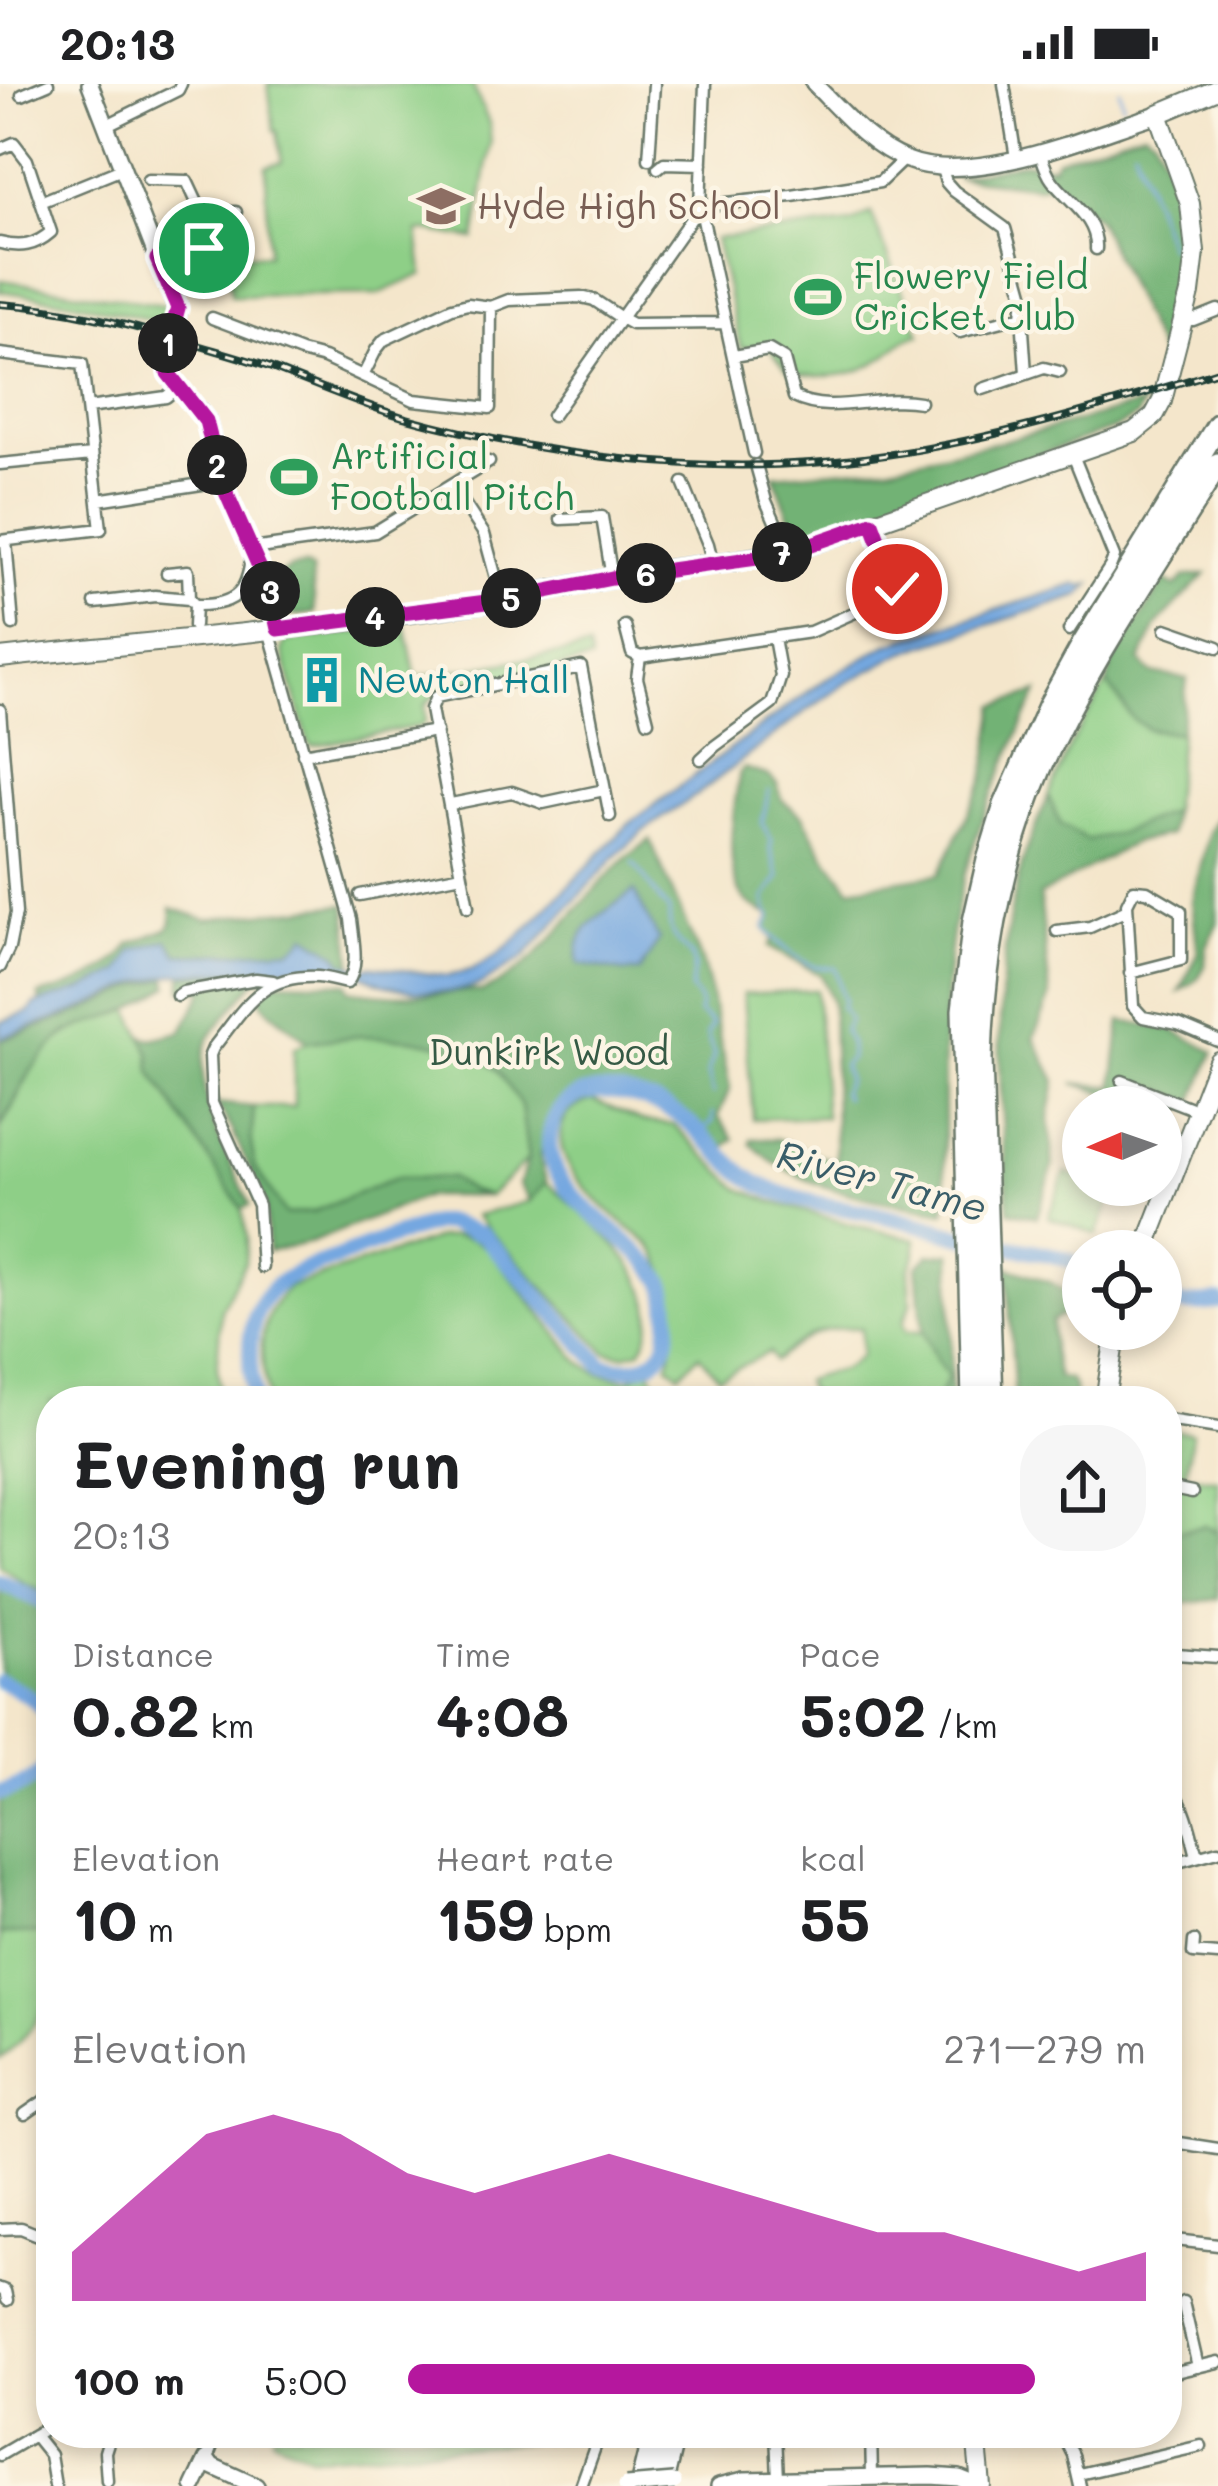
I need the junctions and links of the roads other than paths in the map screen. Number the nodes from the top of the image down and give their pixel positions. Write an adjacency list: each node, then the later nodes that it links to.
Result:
1 (48, 84): 9 (street)
2 (90, 84): 11 (street)
3 (182, 84): 11 (street)
4 (654, 84): 16 (street)
5 (705, 84): 16 (street)
6 (814, 84): 15 (street)
7 (1004, 84): 14 (street)
8 (1218, 89): 10 (main road)
9 (22, 95)
10 (1159, 114): 13 (street); 32 (main road)
11 (105, 126): 17 (street)
12 (0, 148): 20 (street)
13 (1040, 152): 14 (street); 25 (street)
14 (1016, 158): 18 (street)
15 (904, 160): 18 (street); 21 (street)
16 (702, 164): 21 (street)
17 (122, 169): 20 (street); 26 (street)
18 (943, 169): 29 (street)
19 (148, 180): 23 (street)
20 (43, 201): 24 (street)
21 (700, 206): 31 (street); 33 (street)
22 (236, 212): 23 (street)
23 (202, 215): 26 (street)
24 (0, 243)
25 (1096, 249)
26 (157, 259): 40 (street, bridge)
27 (491, 308): 31 (street); 39 (street); 39 (street)
28 (1218, 310): 32 (street)
29 (1022, 316): 34 (street); 38 (street)
30 (212, 318): 39 (street)
31 (620, 318): 33 (street); 44 (street)
32 (1182, 320): 47 (main road)
33 (724, 323): 36 (street)
34 (960, 332)
35 (0, 354): 43 (street)
36 (734, 356): 42 (street); 59 (street)
37 (1060, 372): 38 (street)
38 (1026, 373): 41 (street)
39 (364, 376)
40 (178, 388): 43 (street); 51 (street)
41 (983, 389)
42 (920, 402)
43 (88, 408): 46 (street)
44 (552, 416)
45 (1218, 424): 100 (highway)
46 (92, 455): 49 (street); 54 (street)
47 (1072, 455): 56 (main road); 71 (street)
48 (489, 462): 53 (street)
49 (0, 464)
50 (1218, 464): 100 (highway)
51 (221, 481): 54 (street); 58 (street)
52 (683, 483): 60 (street)
53 (452, 485): 58 (street); 63 (street)
54 (98, 500): 57 (street)
55 (561, 519): 62 (street)
56 (872, 523): 59 (main road); 72 (street)
57 (3, 541): 66 (street)
58 (252, 549): 64 (street); 70 (street)
59 (788, 551): 60 (main road)
60 (713, 564): 62 (main road)
61 (166, 573): 64 (street)
62 (612, 578): 63 (main road)
63 (502, 600): 70 (main road)
64 (192, 602): 65 (street); 67 (street)
65 (95, 603)
66 (9, 621)
67 (194, 626)
68 (626, 626): 75 (street)
69 (1166, 629): 73 (street)
70 (273, 630): 76 (main road); 82 (street)
71 (1069, 630)
72 (775, 638): 74 (street); 83 (street)
73 (1218, 647)
74 (699, 648): 75 (street); 77 (street)
75 (640, 657): 79 (street)
76 (0, 658)
77 (702, 662)
78 (0, 710): 80 (street)
79 (648, 721)
80 (1, 730): 92 (street)
81 (436, 731): 82 (street); 84 (street); 85 (street)
82 (303, 754): 94 (street)
83 (701, 759)
84 (604, 790): 85 (street); 86 (street)
85 (451, 804): 87 (street)
86 (610, 816)
87 (462, 875): 88 (street); 89 (street)
88 (360, 895)
89 (469, 907)
90 (1127, 910): 91 (street); 93 (street); 93 (street)
91 (1057, 931)
92 (0, 967)
93 (1130, 973): 96 (street)
94 (274, 982): 95 (street); 102 (street)
95 (177, 996)
96 (1218, 1041)
97 (1218, 1061): 99 (main road)
98 (1121, 1081): 99 (street)
99 (1196, 1111): 101 (main road)
100 (974, 1140): 104 (highway); 104 (highway)
101 (1152, 1230)
102 (262, 1268)
103 (1113, 1350): 109 (main road)
104 (983, 1369): 105 (highway); 106 (highway); 107 (highway); 108 (highway)
105 (973, 1386)
106 (978, 1386)
107 (988, 1386)
108 (994, 1386)
109 (1107, 1386)
110 (1182, 1422): 111 (street)
111 (1218, 1428)
112 (1182, 1491): 113 (street)
113 (1192, 1493)
114 (1182, 1654): 115 (street)
115 (1218, 1657)
116 (1182, 1807): 118 (street)
117 (1218, 1852): 118 (street)
118 (1197, 1856): 119 (street)
119 (1182, 1860)
120 (1192, 1953): 121 (street)
121 (1218, 1955)
122 (1182, 2143): 123 (street)
123 (1218, 2149)
124 (0, 2229): 125 (street)
125 (36, 2234)
126 (1182, 2241): 127 (street)
127 (1218, 2245)
128 (1183, 2302): 130 (street)
129 (1218, 2362): 130 (street)
130 (1198, 2367): 131 (street)
131 (1182, 2371)
132 (34, 2435): 133 (street); 146 (street)
133 (36, 2438)
134 (1201, 2446): 151 (street)
135 (44, 2448): 155 (street)
136 (106, 2448): 152 (street)
137 (211, 2448): 147 (street)
138 (595, 2448): 158 (street)
139 (650, 2448): 160 (highway)
140 (674, 2448): 154 (highway)
141 (777, 2448): 150 (street)
142 (872, 2448): 148 (street)
143 (975, 2448): 149 (street)
144 (977, 2448): 163 (main road)
145 (1067, 2448): 151 (street)
146 (0, 2455)
147 (207, 2459): 156 (street); 157 (street)
148 (872, 2476): 149 (street); 153 (street)
149 (931, 2476): 162 (street); 163 (street)
150 (778, 2479): 153 (street); 161 (street)
151 (1079, 2480)
152 (107, 2481)
153 (824, 2482)
154 (674, 2485): 159 (street, bridge)
155 (55, 2486)
156 (194, 2486)
157 (256, 2486)
158 (581, 2486)
159 (626, 2486)
160 (641, 2486)
161 (719, 2486)
162 (952, 2486)
163 (980, 2486)

